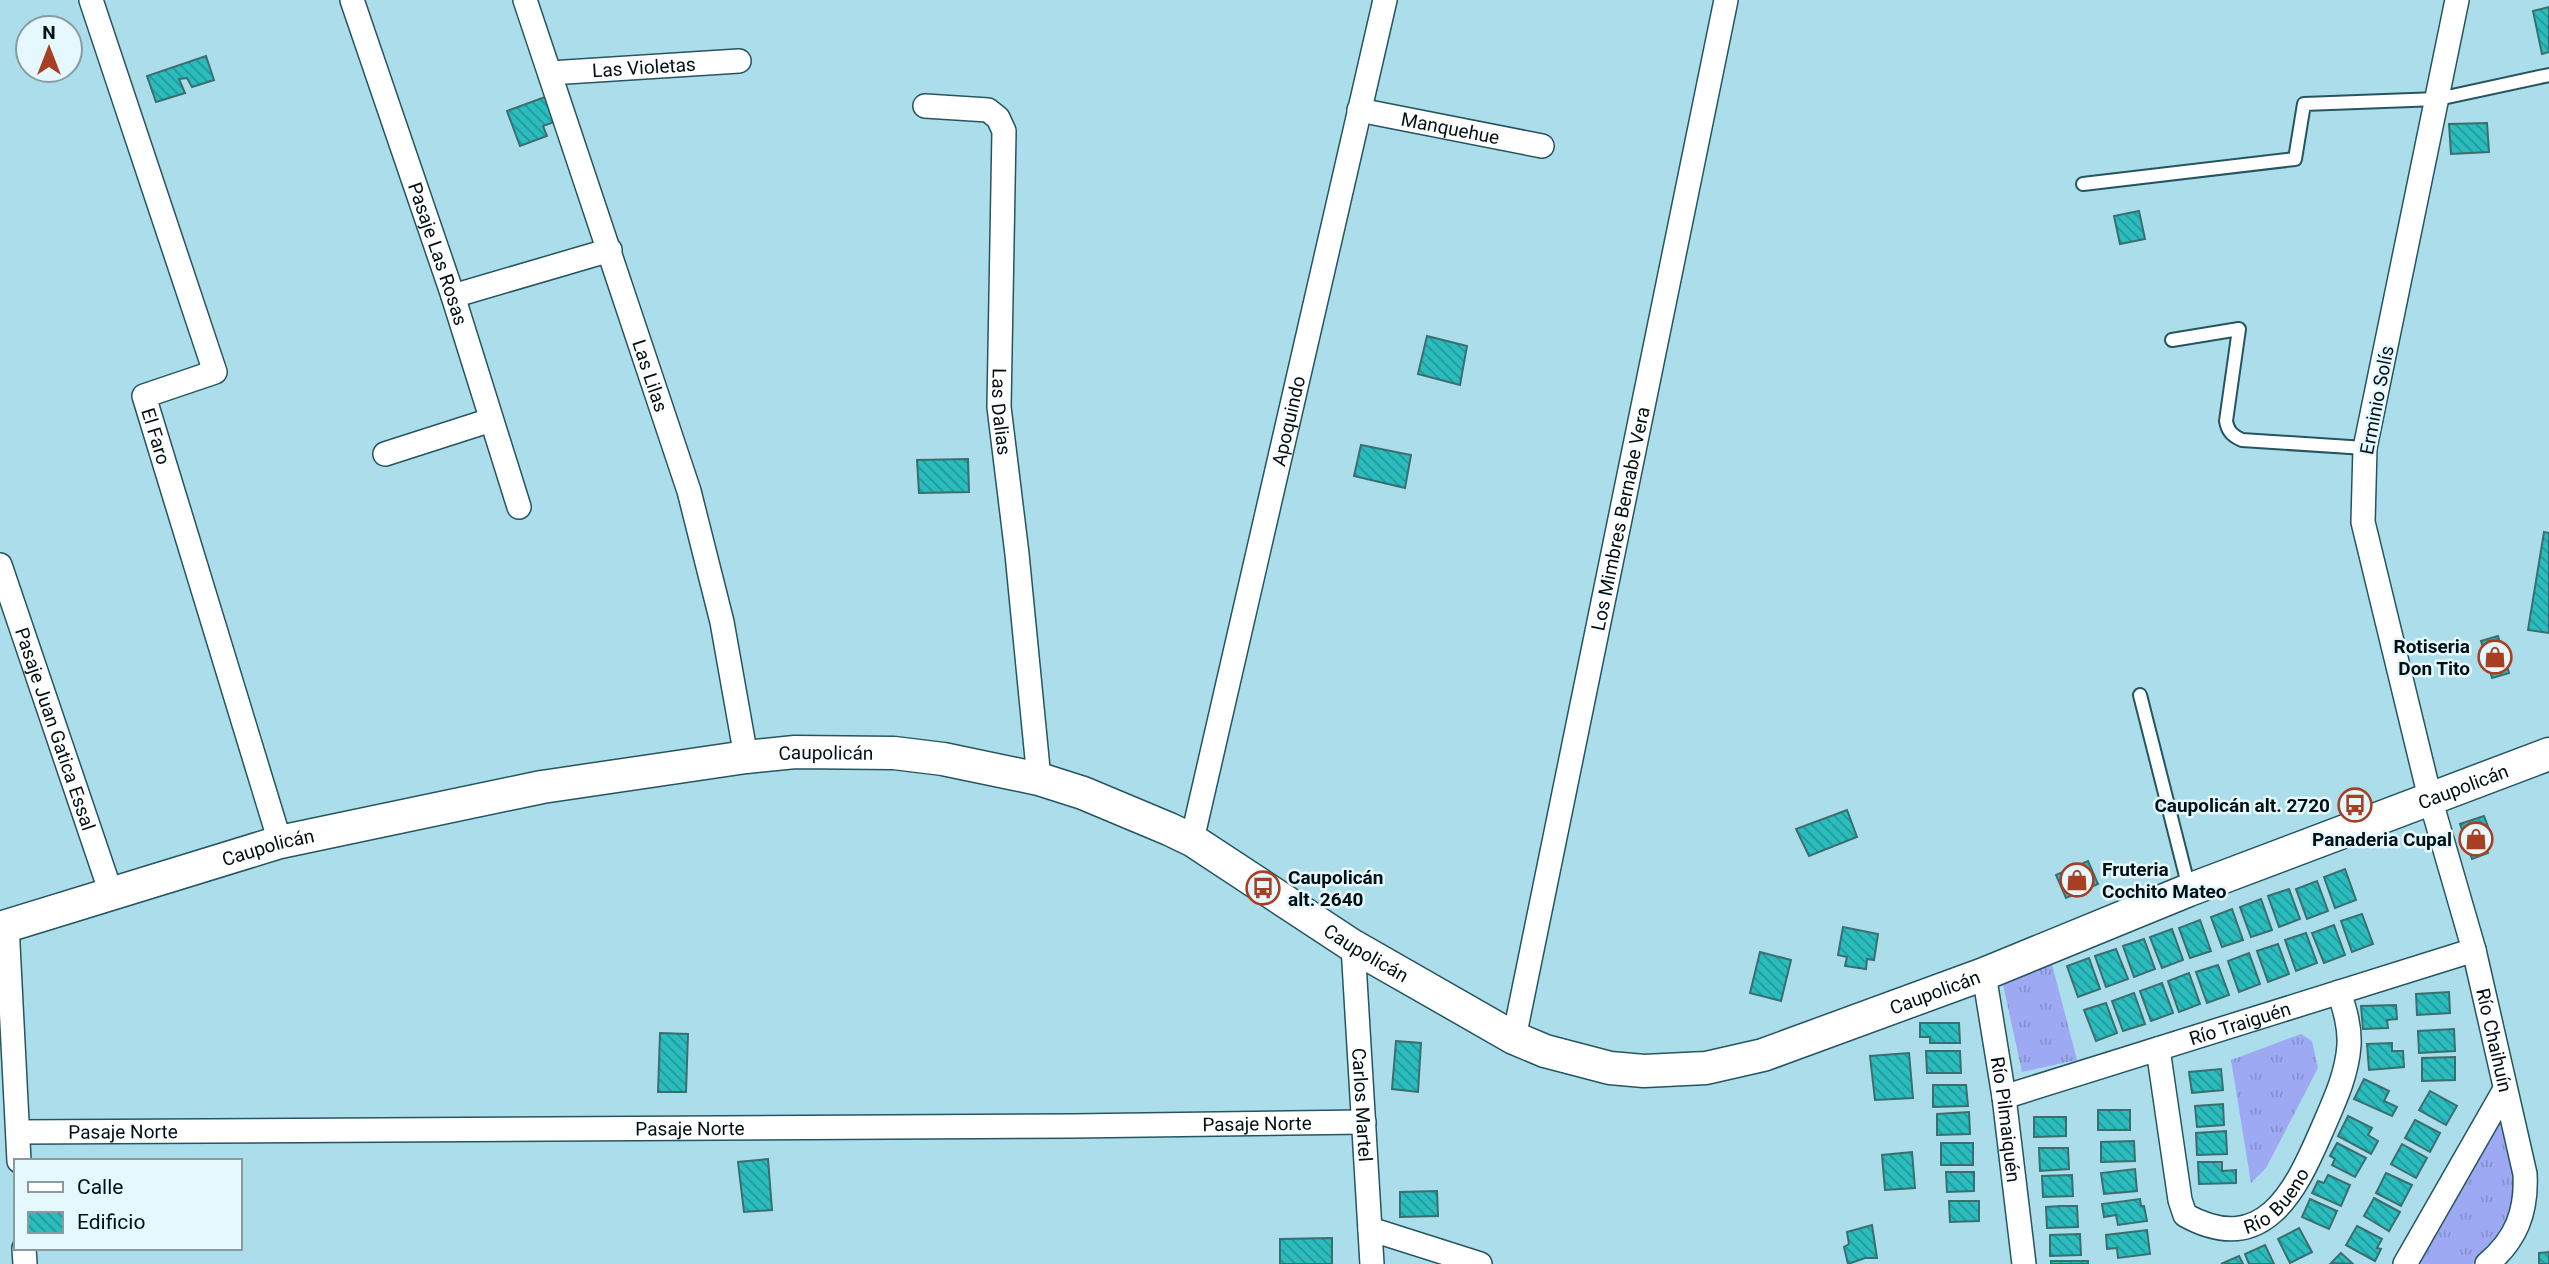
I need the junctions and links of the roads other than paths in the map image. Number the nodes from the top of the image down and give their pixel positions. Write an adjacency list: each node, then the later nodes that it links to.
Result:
1 (91, 0): 29 (street, El Faro)
2 (352, 0): 16 (street, Pasaje Las Rosas)
3 (525, 0): 8 (street, Las Lilas)
4 (1385, 0): 12 (street, Apoquindo)
5 (1726, 0): 37 (street, Los Mimbres Bernabe Vera)
6 (2457, 0): 10 (street, Erminio Solís)
7 (739, 61): 8 (street, Las Violetas)
8 (550, 73): 15 (street, Las Lilas)
9 (2549, 75): 10 (lane)
10 (2438, 99): 14 (lane); 19 (street, Erminio Solís)
11 (925, 106): 26 (street, Las Dalias)
12 (1359, 110): 13 (street, Manquehue); 28 (street, Apoquindo)
13 (1542, 146)
14 (2083, 184)
15 (610, 250): 16 (street); 25 (street, Las Lilas)
16 (453, 296): 18 (street, Pasaje Las Rosas)
17 (2172, 340): 19 (lane)
18 (491, 420): 20 (street); 21 (street, Pasaje Las Rosas)
19 (2365, 449): 27 (street, Erminio Solís)
20 (385, 454)
21 (519, 507)
22 (0, 565): 31 (street, Pasaje Juan Gatica Essal)
23 (2140, 695): 30 (lane)
24 (2549, 754): 27 (street, Caupolicán)
25 (746, 757): 26 (street, Caupolicán); 29 (street, Caupolicán)
26 (1039, 779): 28 (street, Caupolicán)
27 (2430, 799): 30 (street, Caupolicán); 34 (street, Río Chaihuín)
28 (1192, 840): 33 (street, Caupolicán)
29 (279, 842): 31 (street, Caupolicán)
30 (2189, 890): 35 (street, Caupolicán)
31 (111, 893): 32 (street, Caupolicán)
32 (3, 927): 42 (street)
33 (1353, 946): 37 (street, Caupolicán); 41 (street, Carlos Martel)
34 (2474, 950): 36 (street, Río Traiguén); 39 (street, Río Chaihuín)
35 (1984, 974): 37 (street, Caupolicán); 40 (street, Río Pilmaiquén)
36 (2339, 992): 38 (street, Río Traiguén); 38 (street, Río Bueno)
37 (1514, 1038)
38 (2158, 1049): 40 (street, Río Traiguén)
39 (2504, 1091): 48 (street, Río Chaihuín); 49 (street)
40 (2004, 1097): 47 (street, Río Pilmaiquén)
41 (1364, 1122): 42 (street, Pasaje Norte); 44 (street, Carlos Martel)
42 (18, 1132): 43 (street)
43 (19, 1159)
44 (1370, 1229): 45 (street, Carlos Martel); 46 (street)
45 (1372, 1264)
46 (1480, 1264)
47 (2024, 1264)
48 (2405, 1264)
49 (2487, 1264)

